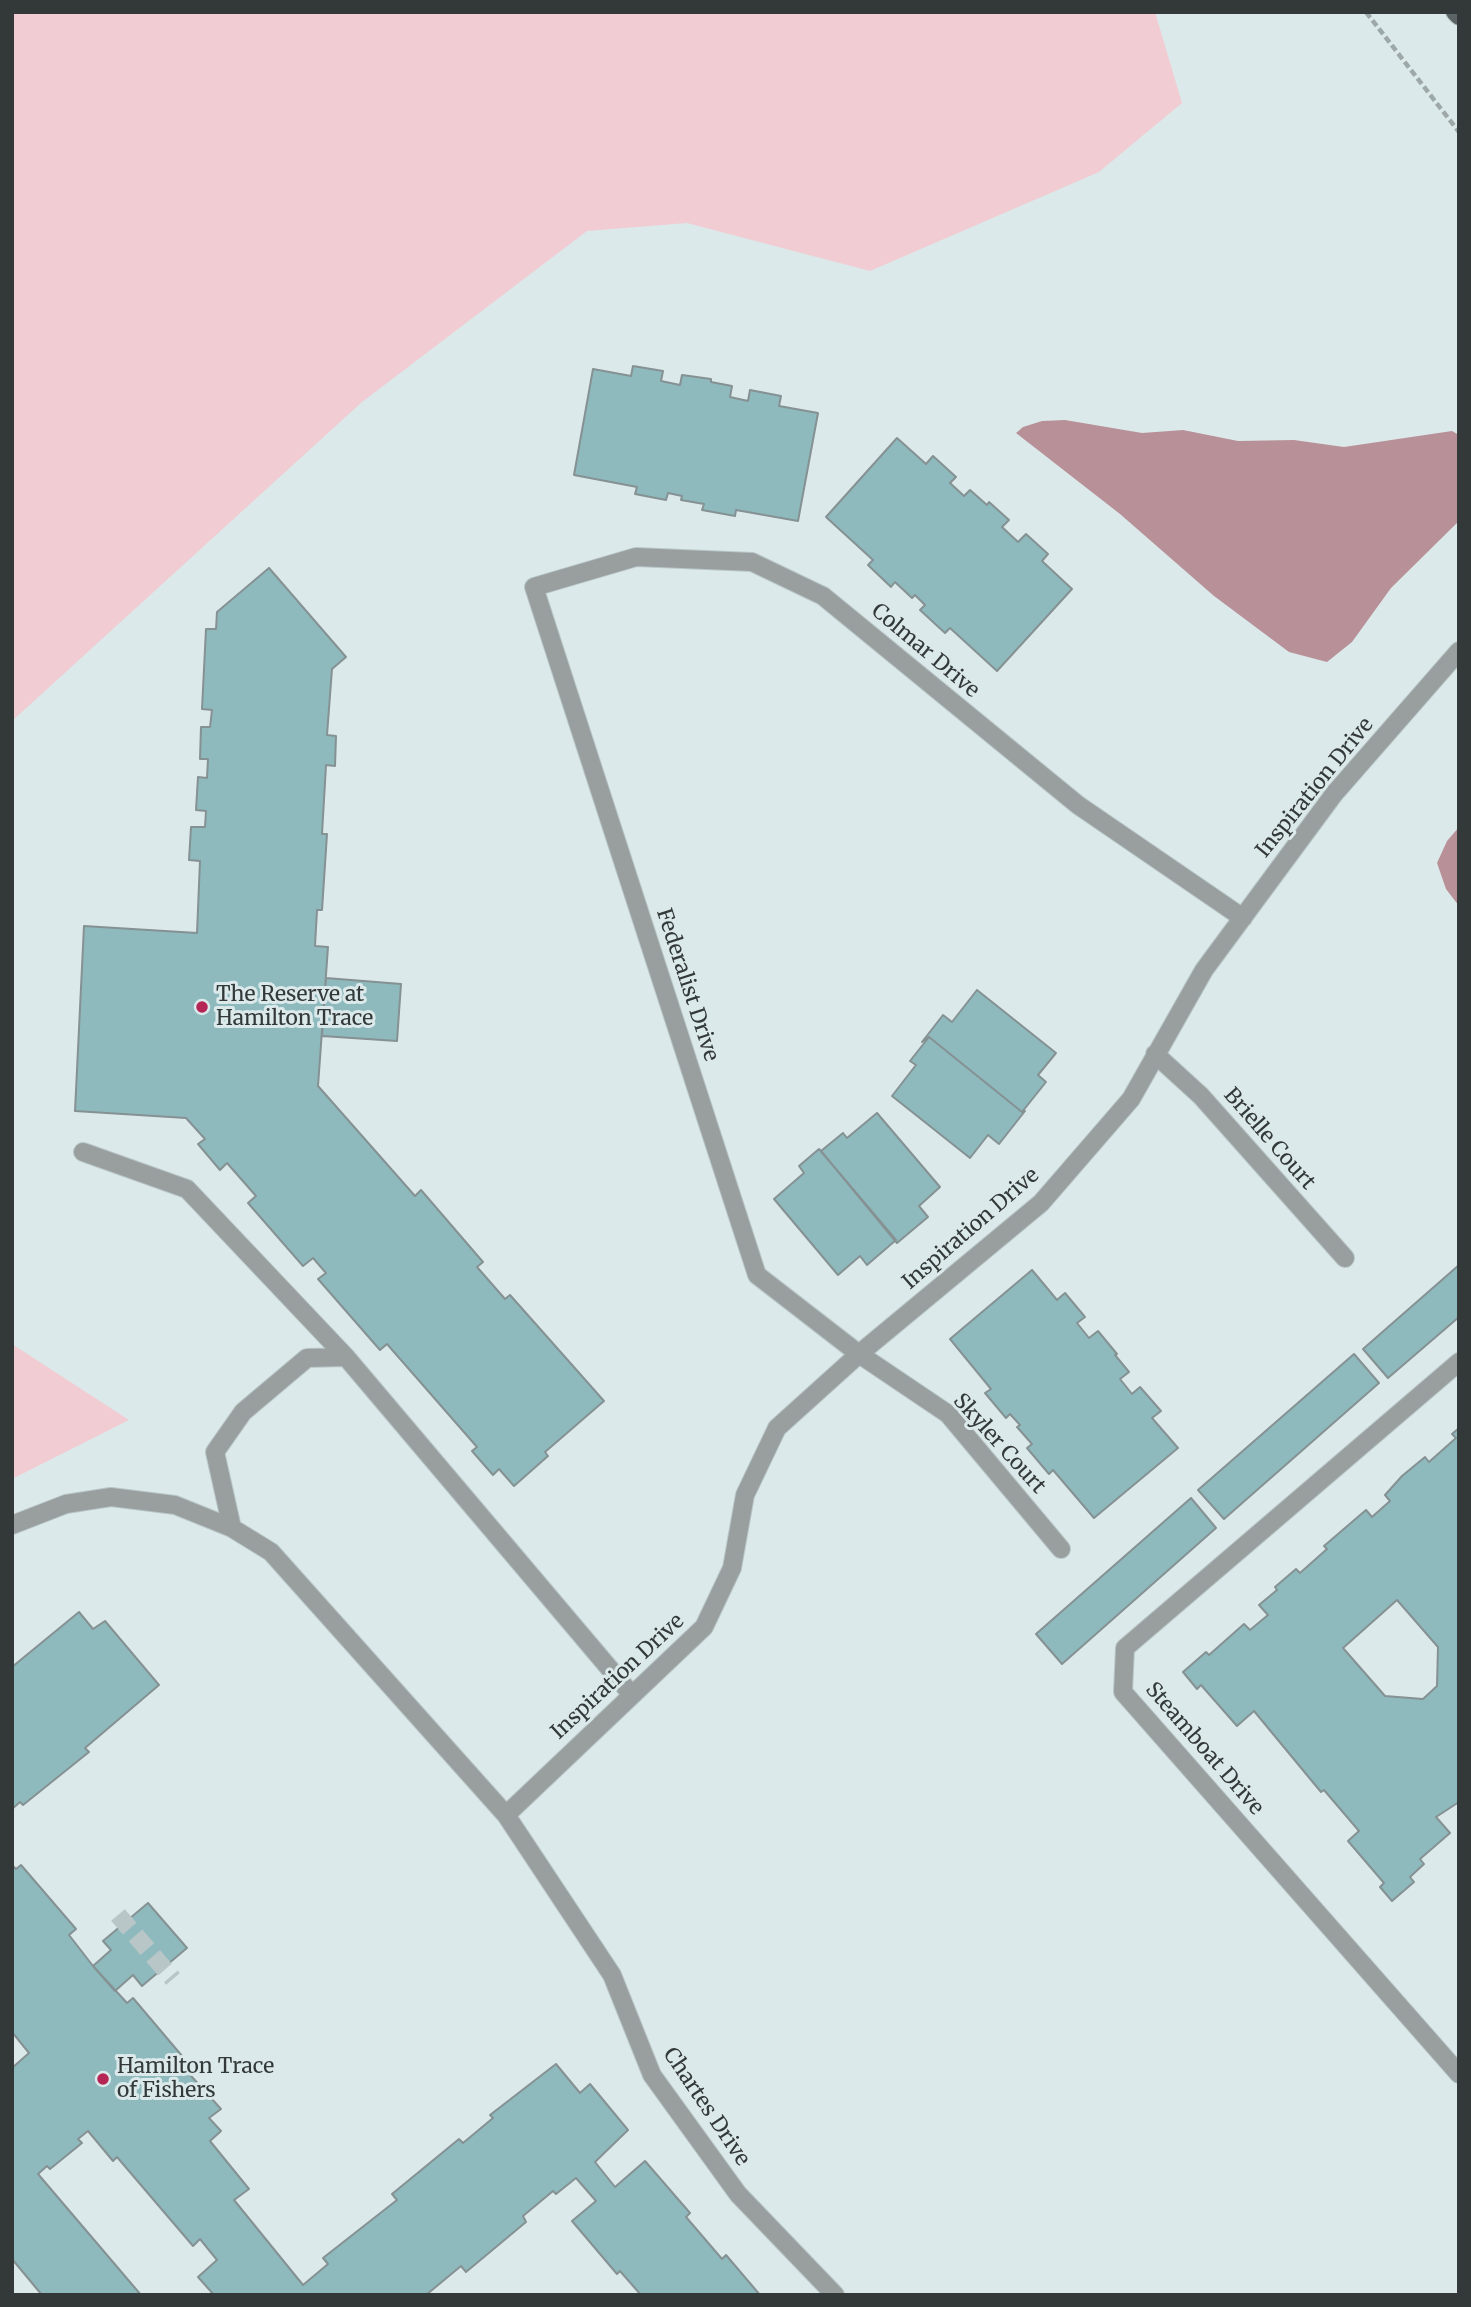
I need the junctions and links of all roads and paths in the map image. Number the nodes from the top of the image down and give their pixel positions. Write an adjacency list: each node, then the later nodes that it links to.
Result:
1 (1366, 12): 4 (path)
2 (1455, 12): 3 (main road)
3 (1459, 16)
4 (1459, 132)
5 (534, 587): 7 (street, Colmar Drive); 11 (street, Federalist Drive)
6 (1459, 651): 7 (street, Inspiration Drive)
7 (1243, 918): 8 (street, Inspiration Drive)
8 (1155, 1054): 10 (street, Brielle Court); 11 (street, Inspiration Drive)
9 (83, 1152): 12 (street)
10 (1345, 1258)
11 (859, 1354): 16 (street, Skyler Court); 17 (street, Inspiration Drive)
12 (346, 1357): 15 (street); 17 (street)
13 (1459, 1362): 19 (street, Steamboat Drive)
14 (12, 1525): 15 (street, Chartes Drive)
15 (232, 1528): 18 (street, Chartes Drive)
16 (1061, 1549)
17 (632, 1695): 18 (street, Inspiration Drive)
18 (506, 1815): 20 (street, Chartes Drive)
19 (1459, 2074)
20 (835, 2295)

